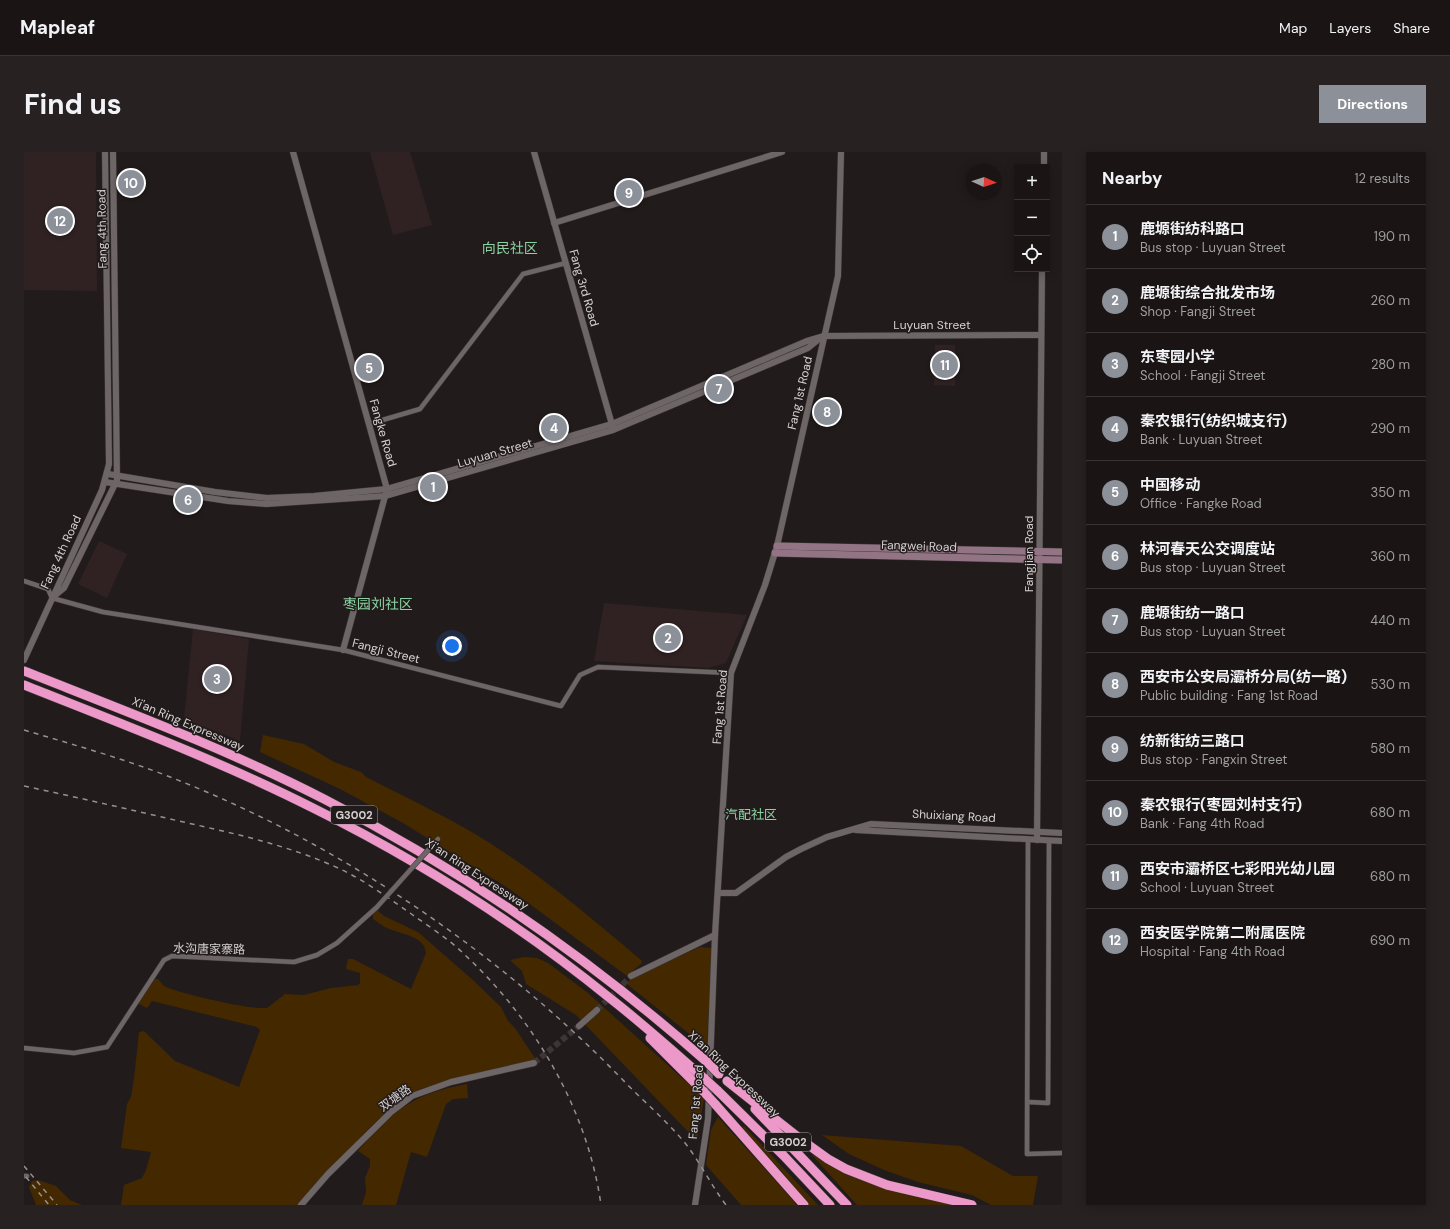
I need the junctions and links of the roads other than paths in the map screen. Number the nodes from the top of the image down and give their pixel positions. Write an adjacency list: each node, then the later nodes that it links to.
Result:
1 (105, 152): 16 (street, Fang 4th Road)
2 (112, 152): 17 (street, Fang 4th Road)
3 (294, 152): 14 (street, Fangke Road)
4 (534, 152): 9 (street, Fang 3rd Road)
5 (782, 152): 9 (street)
6 (841, 152): 13 (street, Fang 1st Road)
7 (1044, 152): 8 (street)
8 (1044, 164)
9 (554, 222): 10 (street, Fang 3rd Road)
10 (566, 263): 14 (street); 15 (street, Fang 3rd Road)
11 (1042, 272): 12 (street, Fangjian Road)
12 (1041, 335): 13 (street, Luyuan Street); 22 (street, Fangjian Road)
13 (824, 336): 15 (street, Luyuan Street); 21 (street, Fang 1st Road)
14 (369, 424): 20 (street, Fangke Road)
15 (612, 427): 20 (street, Luyuan Street)
16 (108, 474): 17 (street, Luyuan Street); 18 (street, Fang 4th Road)
17 (118, 476): 19 (street, Fang 4th Road); 20 (street, Luyuan Street)
18 (105, 482): 19 (street, Luyuan Street); 27 (street, Fang 4th Road)
19 (116, 484): 20 (street, Luyuan Street); 27 (street, Fang 4th Road)
20 (386, 492): 28 (street)
21 (776, 549): 22 (main road, Fangwei Road); 24 (main road, Fangwei Road); 31 (street, Fang 1st Road)
22 (1040, 552): 23 (main road, Fangwei Road); 24 (street, Fangjian Road)
23 (1062, 552)
24 (1040, 560): 25 (main road, Fangwei Road); 34 (street, Fangjian Road)
25 (1062, 560)
26 (24, 582): 27 (street, Fangji Street)
27 (52, 598): 28 (street, Fangji Street); 29 (street)
28 (343, 650): 31 (street, Fangji Street)
29 (24, 660)
30 (24, 671): 49 (highway, Xi'an Ring Expressway / G3002, bridge)
31 (731, 673): 41 (street, Fang 1st Road)
32 (24, 685): 44 (highway, Xi'an Ring Expressway / G3002)
33 (847, 831): 34 (street, Shuixiang Road); 37 (street, Shuixiang Road); 41 (street, Shuixiang Road)
34 (1037, 832): 35 (street, Shuixiang Road); 38 (street, Fangjian Road)
35 (1062, 833)
36 (438, 839): 47 (street, 水沟唐家寨路, bridge)
37 (1028, 839): 38 (street, Shuixiang Road); 50 (street)
38 (1037, 840): 39 (street, Shuixiang Road)
39 (1049, 841): 40 (street, Shuixiang Road); 50 (street)
40 (1062, 841)
41 (718, 893): 42 (street, Fang 1st Road)
42 (715, 935): 43 (street); 53 (street, Fang 1st Road)
43 (631, 976)
44 (611, 998): 54 (highway, bridge); 55 (highway, Xi'an Ring Expressway / G3002, bridge)
45 (597, 1010): 46 (street)
46 (580, 1026)
47 (24, 1048)
48 (534, 1063): 52 (street, 双塘路)
49 (727, 1082): 56 (highway, Xi'an Ring Expressway / G3002); 57 (highway)
50 (1028, 1102): 51 (street)
51 (1062, 1153)
52 (301, 1205)
53 (695, 1205)
54 (804, 1205)
55 (830, 1205)
56 (847, 1205)
57 (972, 1205)

